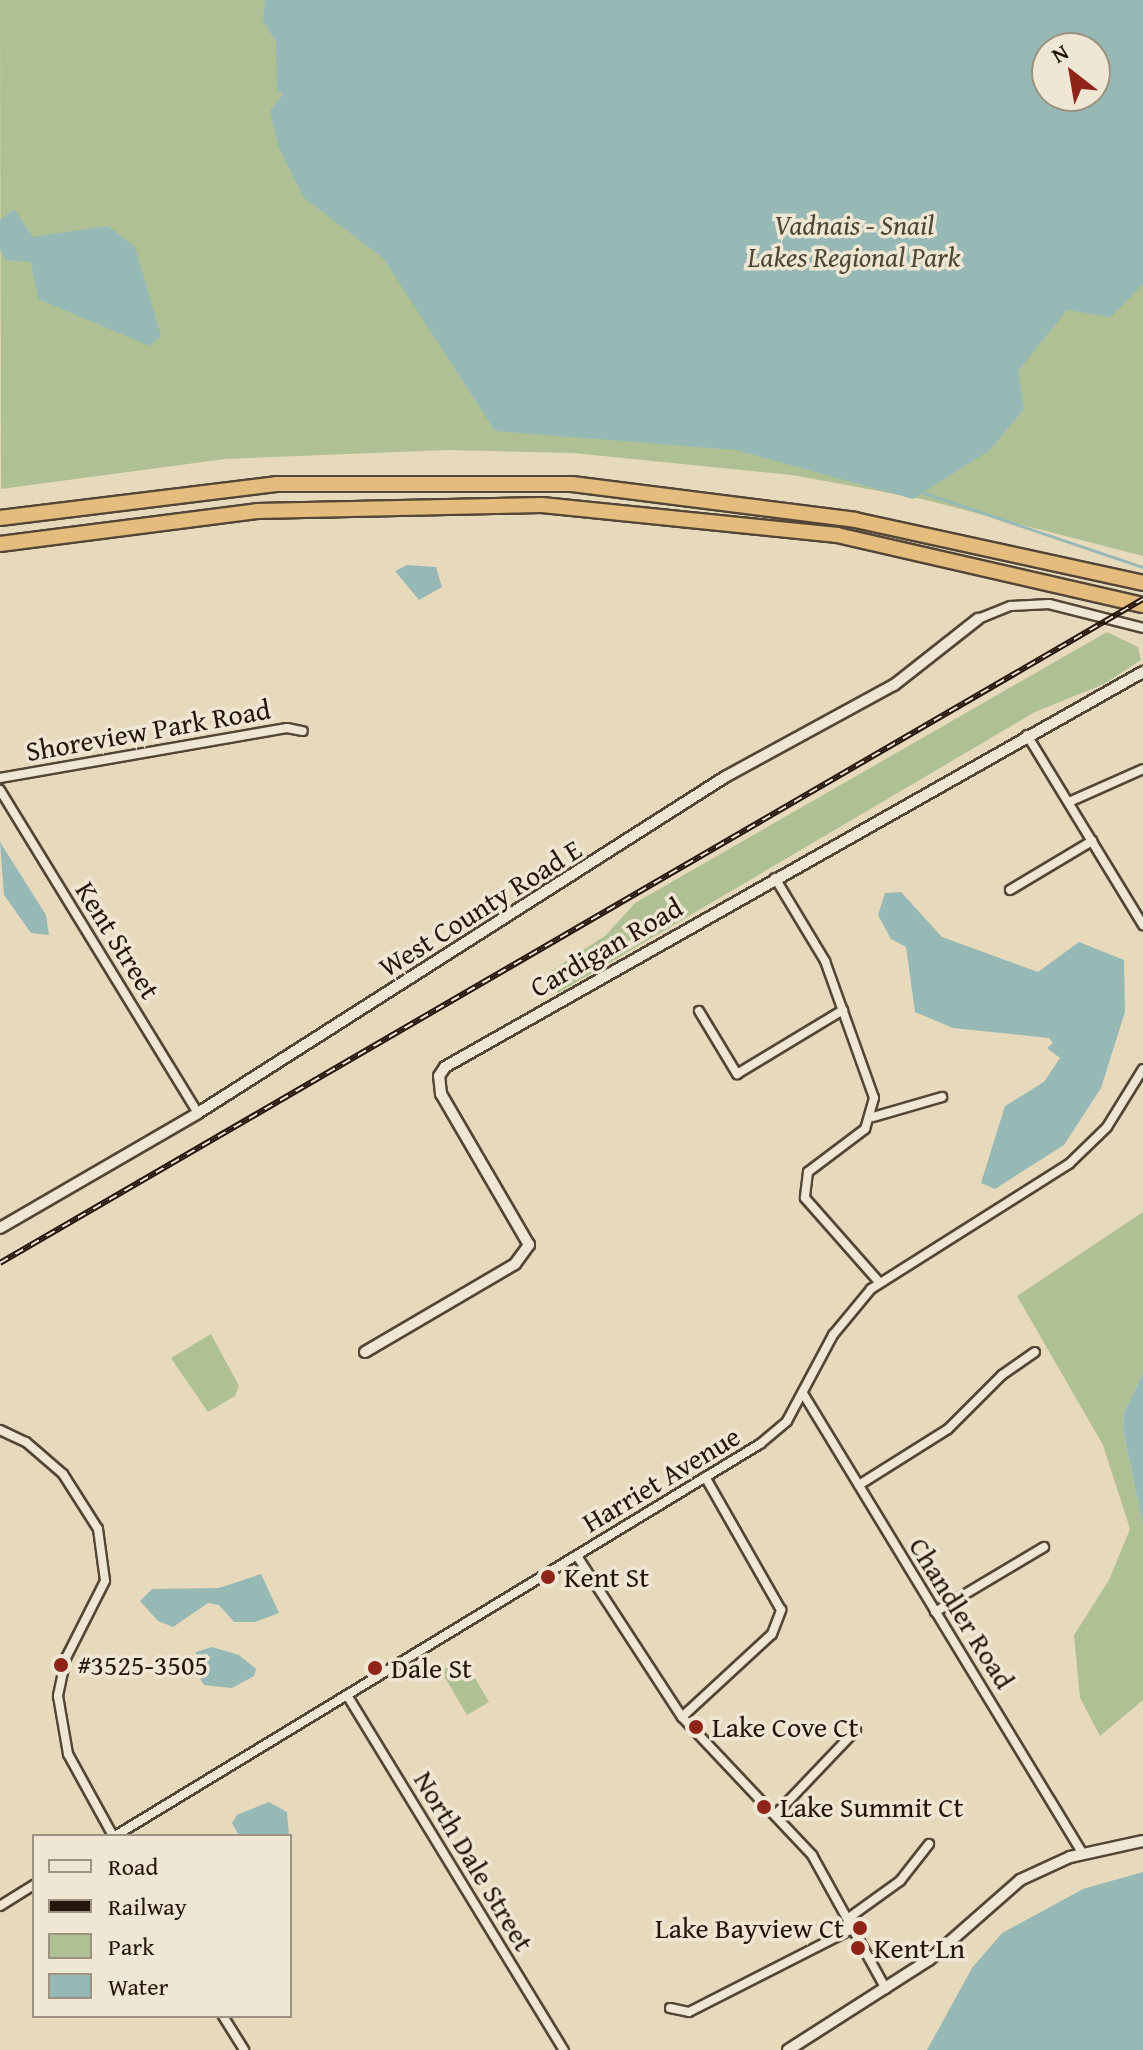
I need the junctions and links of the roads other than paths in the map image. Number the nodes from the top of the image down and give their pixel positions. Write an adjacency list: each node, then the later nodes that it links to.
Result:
1 (0, 518): 3 (highway)
2 (0, 544): 4 (highway)
3 (1143, 583)
4 (1143, 605)
5 (978, 619): 6 (street); 22 (street, West County Road E)
6 (1143, 628)
7 (1143, 672): 9 (street, Cardigan Road)
8 (303, 731): 11 (street, Shoreview Park Road)
9 (1026, 734): 13 (street); 15 (street, Cardigan Road)
10 (1143, 769): 13 (street)
11 (0, 778)
12 (0, 790): 22 (street, Kent Street)
13 (1069, 802): 14 (street)
14 (1092, 841): 16 (street); 17 (street)
15 (775, 878): 18 (street); 26 (street, Cardigan Road)
16 (1010, 890)
17 (1143, 925)
18 (843, 1010): 19 (street); 23 (street)
19 (699, 1011)
20 (1143, 1069): 25 (street, Harriet Avenue)
21 (942, 1097): 23 (street)
22 (198, 1113): 24 (street, West County Road E)
23 (873, 1117): 25 (street)
24 (0, 1228)
25 (879, 1282): 28 (street, Harriet Avenue)
26 (365, 1352)
27 (1035, 1352): 31 (street)
28 (804, 1395): 30 (street, Harriet Avenue); 31 (street, Chandler Road)
29 (0, 1430): 39 (street)
30 (705, 1477): 33 (street, Harriet Avenue); 36 (street)
31 (859, 1485): 34 (street, Chandler Road)
32 (1044, 1547): 34 (street)
33 (577, 1556): 35 (street, Harriet Avenue); 36 (street)
34 (935, 1612): 43 (street, Chandler Road)
35 (347, 1695): 40 (street, Harriet Avenue); 52 (street, North Dale Street)
36 (682, 1717): 38 (street)
37 (856, 1730): 38 (street)
38 (776, 1814): 46 (street)
39 (113, 1834)
40 (117, 1834)
41 (1143, 1841): 43 (street)
42 (929, 1844): 46 (street)
43 (1083, 1854): 48 (street)
44 (32, 1886): 45 (street)
45 (0, 1906)
46 (850, 1917): 47 (street)
47 (856, 1927): 48 (street); 49 (street)
48 (886, 1989): 53 (street)
49 (670, 2008)
50 (224, 2018): 51 (street)
51 (244, 2050)
52 (564, 2050)
53 (788, 2050)

